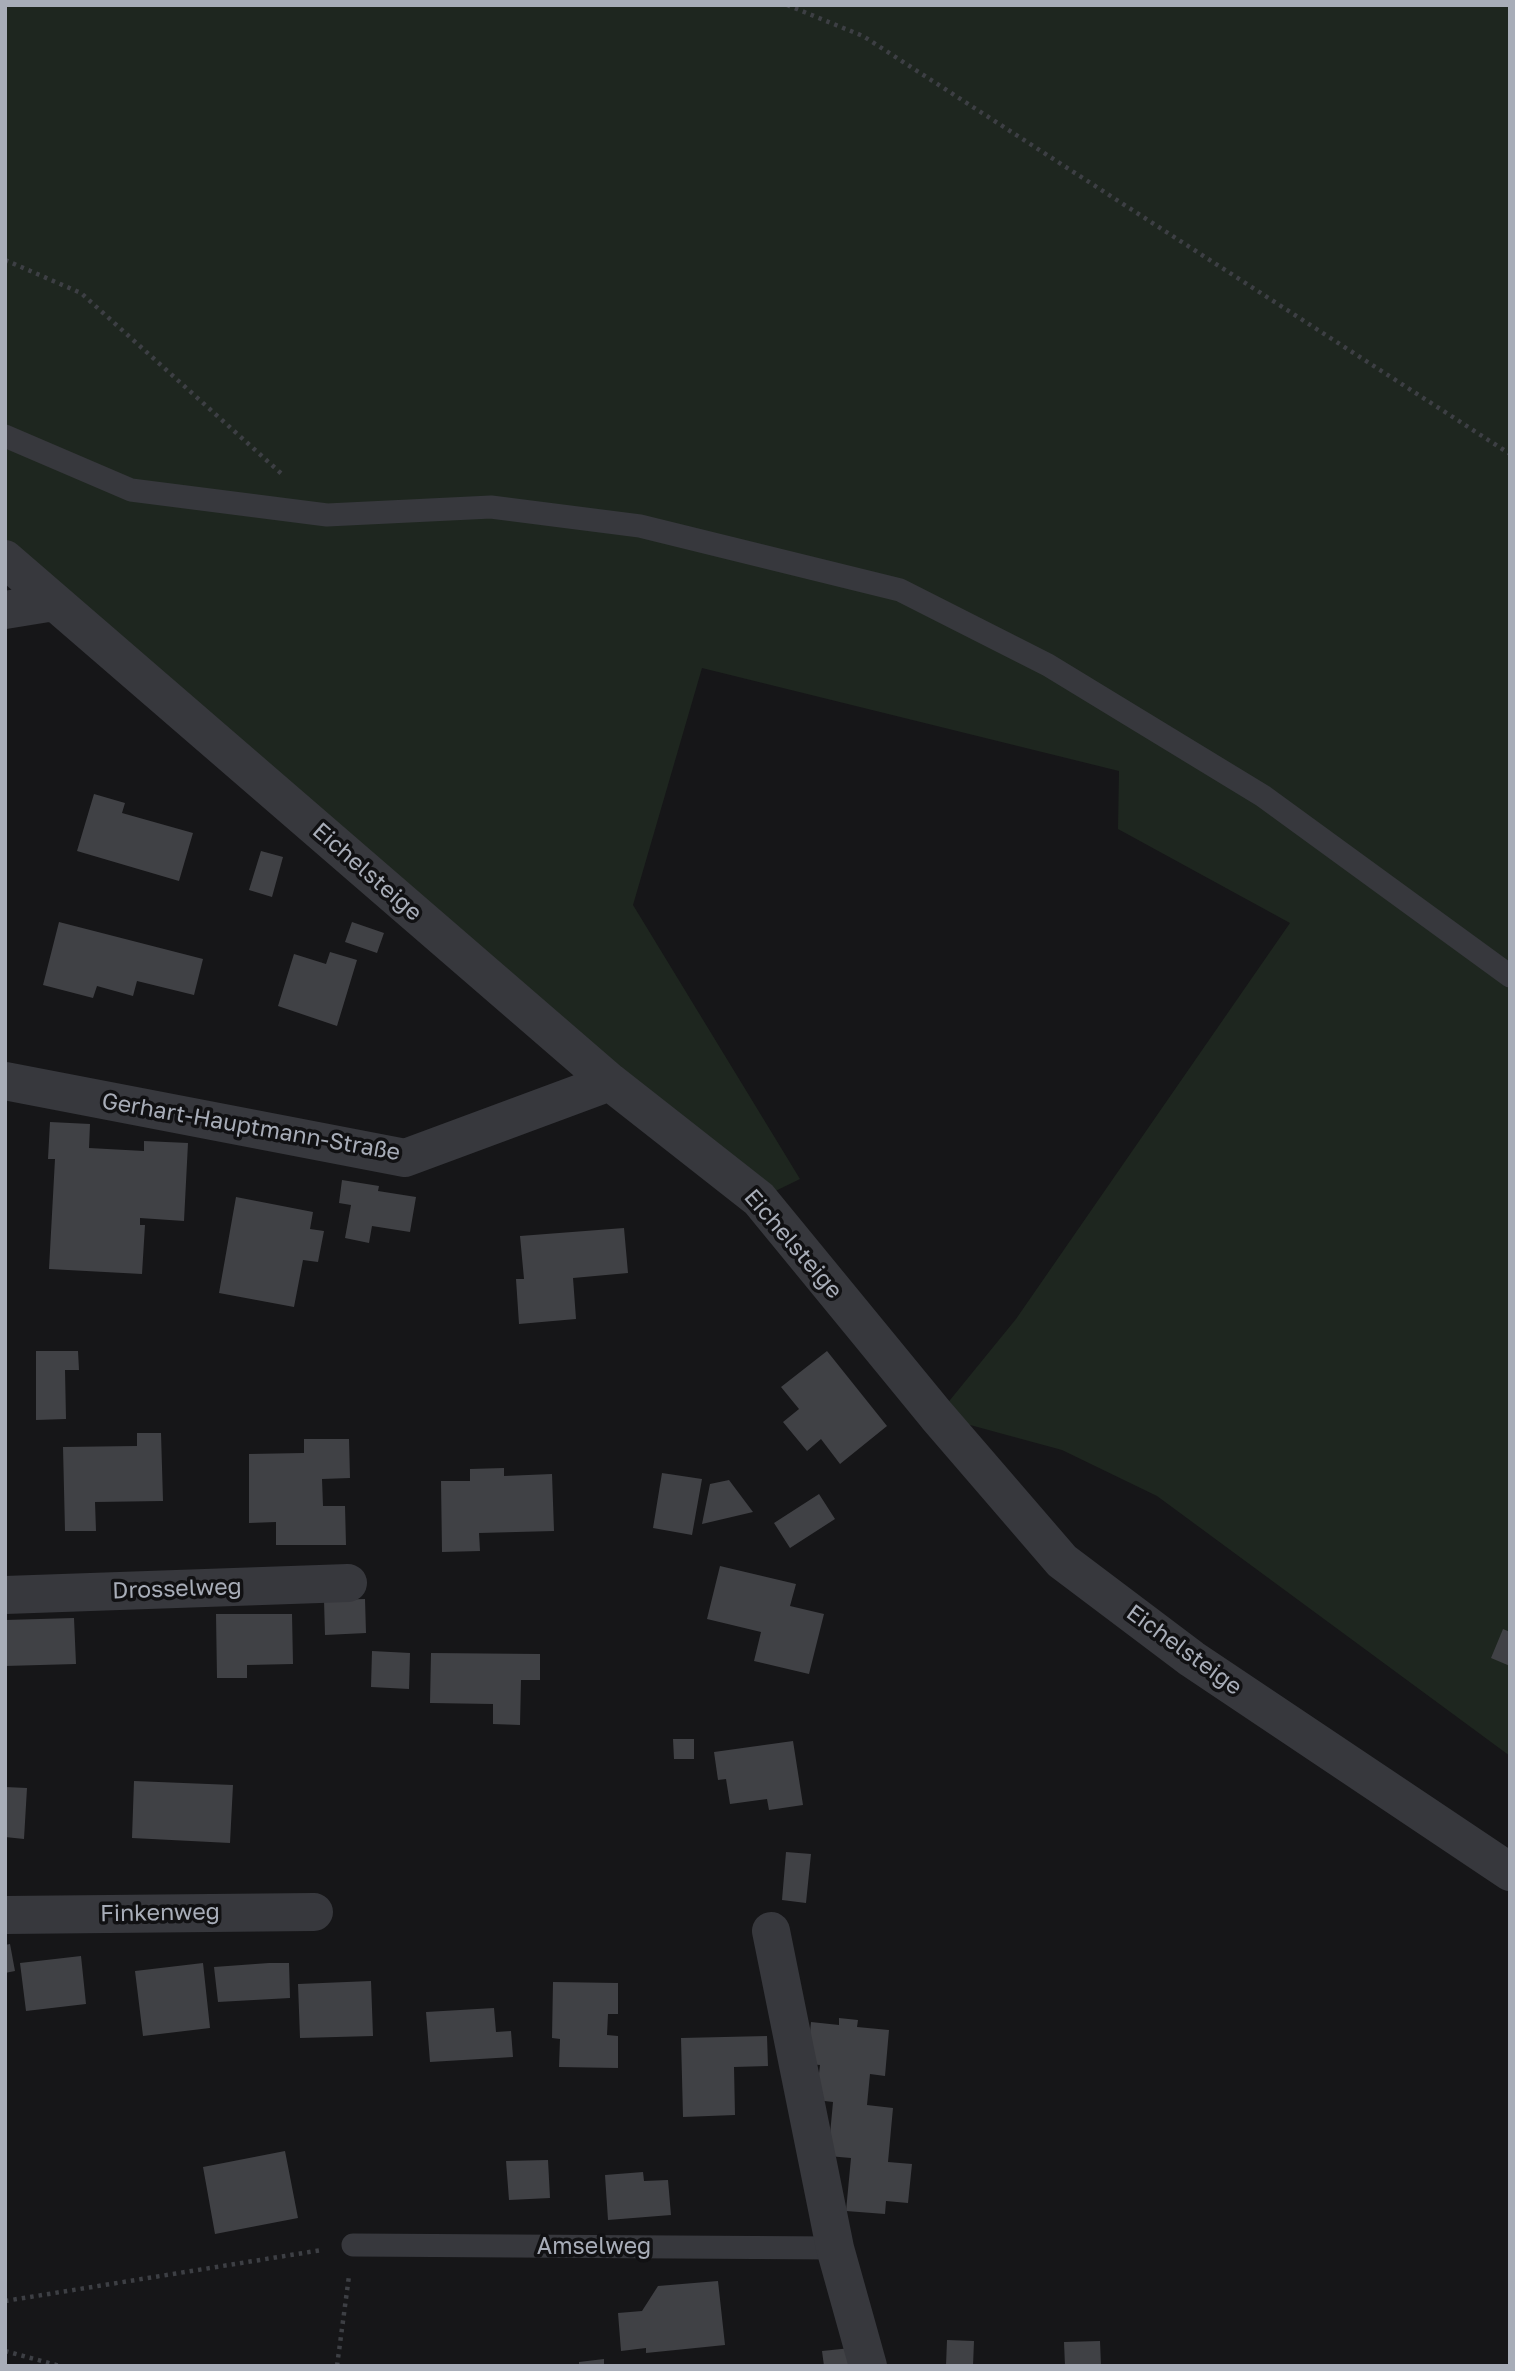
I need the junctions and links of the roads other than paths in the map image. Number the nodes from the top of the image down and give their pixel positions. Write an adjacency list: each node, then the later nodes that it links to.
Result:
1 (5, 436): 5 (lane)
2 (5, 559): 3 (street, Eichelsteige)
3 (54, 602): 4 (street); 7 (street, Eichelsteige)
4 (5, 610)
5 (1510, 976)
6 (5, 1081): 7 (street, Gerhart-Hauptmann-Straße)
7 (610, 1082): 10 (street, Eichelsteige)
8 (348, 1583): 9 (street, Drosselweg)
9 (5, 1595)
10 (1510, 1872)
11 (314, 1912): 12 (street, Finkenweg)
12 (5, 1915)
13 (771, 1931): 14 (street)
14 (835, 2248): 15 (lane, Amselweg); 16 (street)
15 (352, 2255)
16 (868, 2366)

